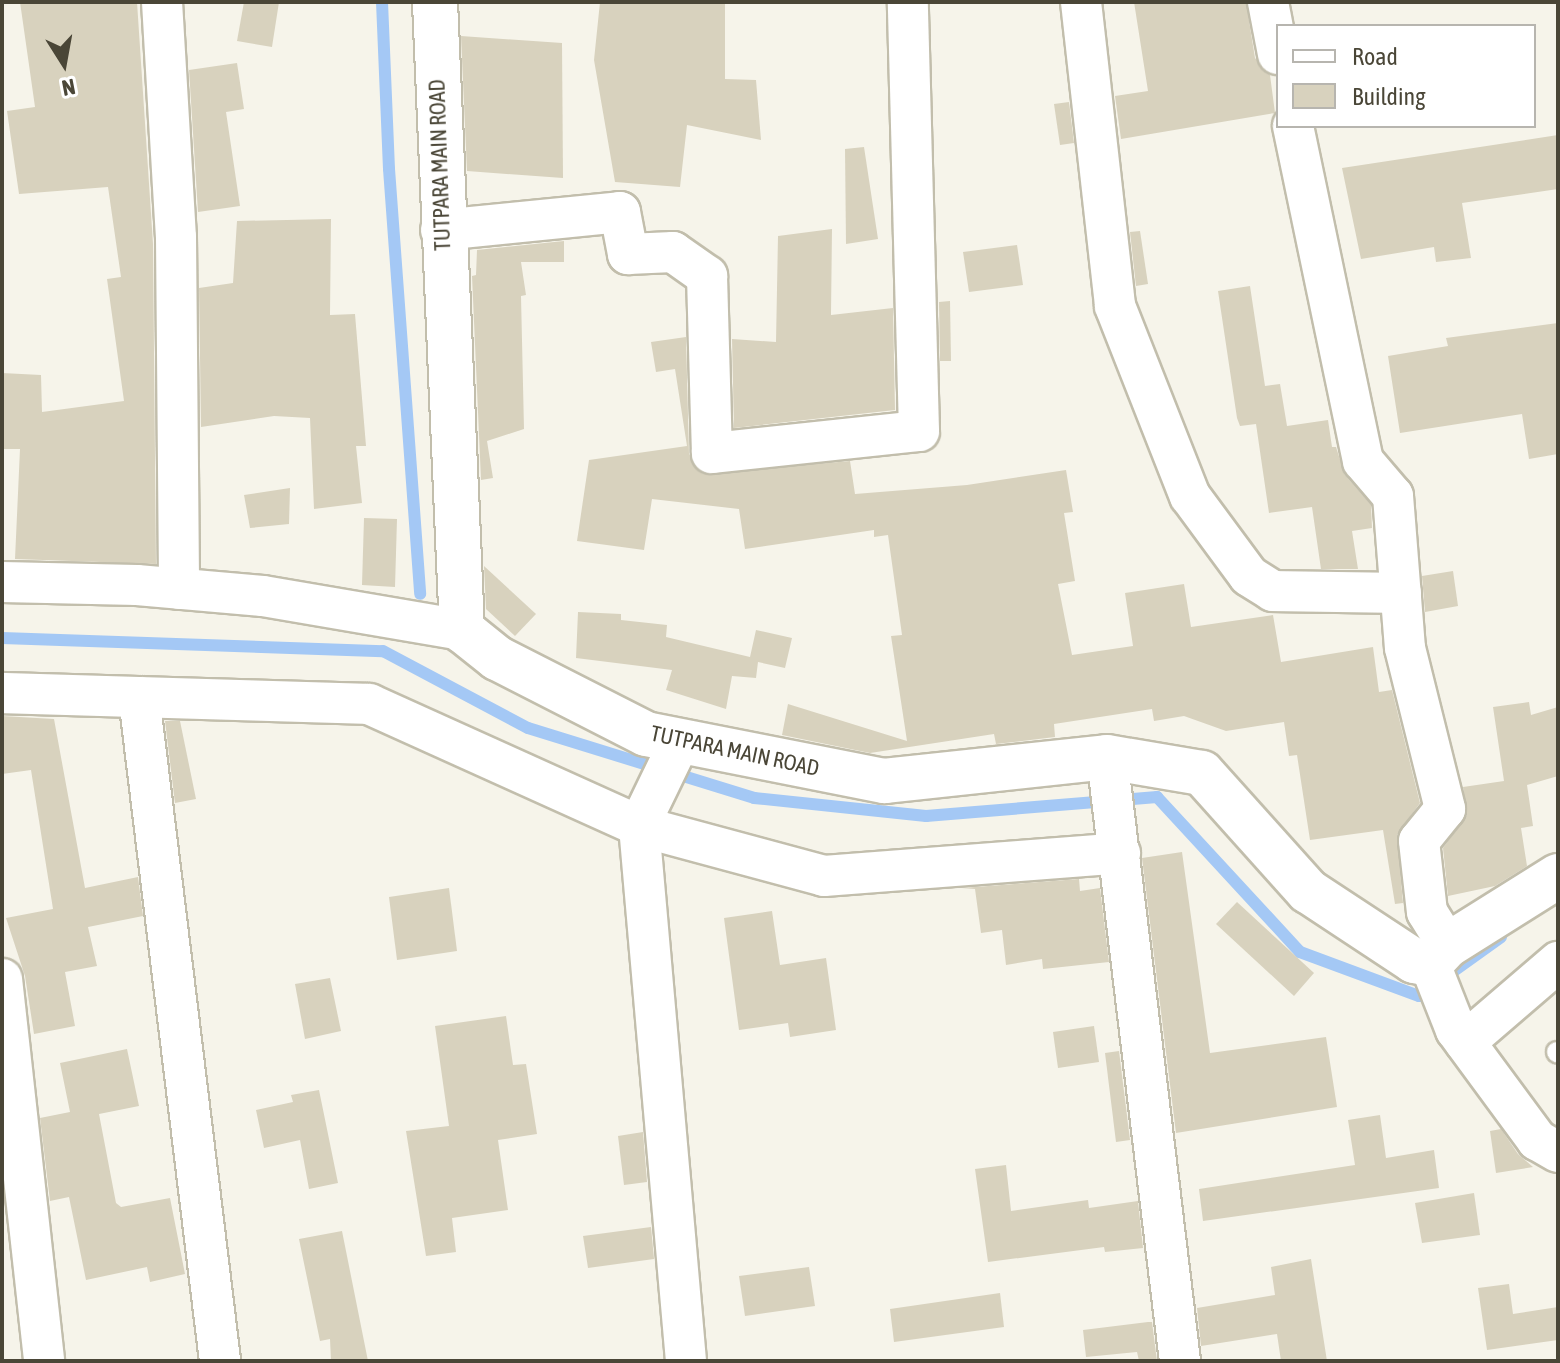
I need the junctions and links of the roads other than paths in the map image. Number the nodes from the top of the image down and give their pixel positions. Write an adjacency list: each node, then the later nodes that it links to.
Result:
1 (162, 2): 10 (street)
2 (435, 2): 8 (street, TUTPARA MAIN ROAD)
3 (908, 2): 8 (street)
4 (1081, 2): 11 (street)
5 (1268, 2): 6 (street)
6 (1276, 44)
7 (1293, 128): 11 (street)
8 (441, 230): 12 (street, TUTPARA MAIN ROAD)
9 (2, 582): 10 (street)
10 (179, 589): 12 (street)
11 (1401, 593): 20 (street)
12 (462, 630): 15 (street, TUTPARA MAIN ROAD)
13 (2, 693): 14 (street)
14 (139, 697): 17 (street); 26 (street)
15 (671, 760): 16 (street, TUTPARA MAIN ROAD); 17 (street)
16 (1108, 767): 18 (street); 20 (street, TUTPARA MAIN ROAD)
17 (639, 826): 18 (street); 27 (street)
18 (1120, 845): 28 (street)
19 (1558, 876): 20 (street)
20 (1439, 954): 23 (street)
21 (1558, 962): 23 (street)
22 (2, 979): 25 (street)
23 (1461, 1036): 24 (street)
24 (1558, 1152)
25 (44, 1361)
26 (220, 1361)
27 (686, 1361)
28 (1180, 1361)

